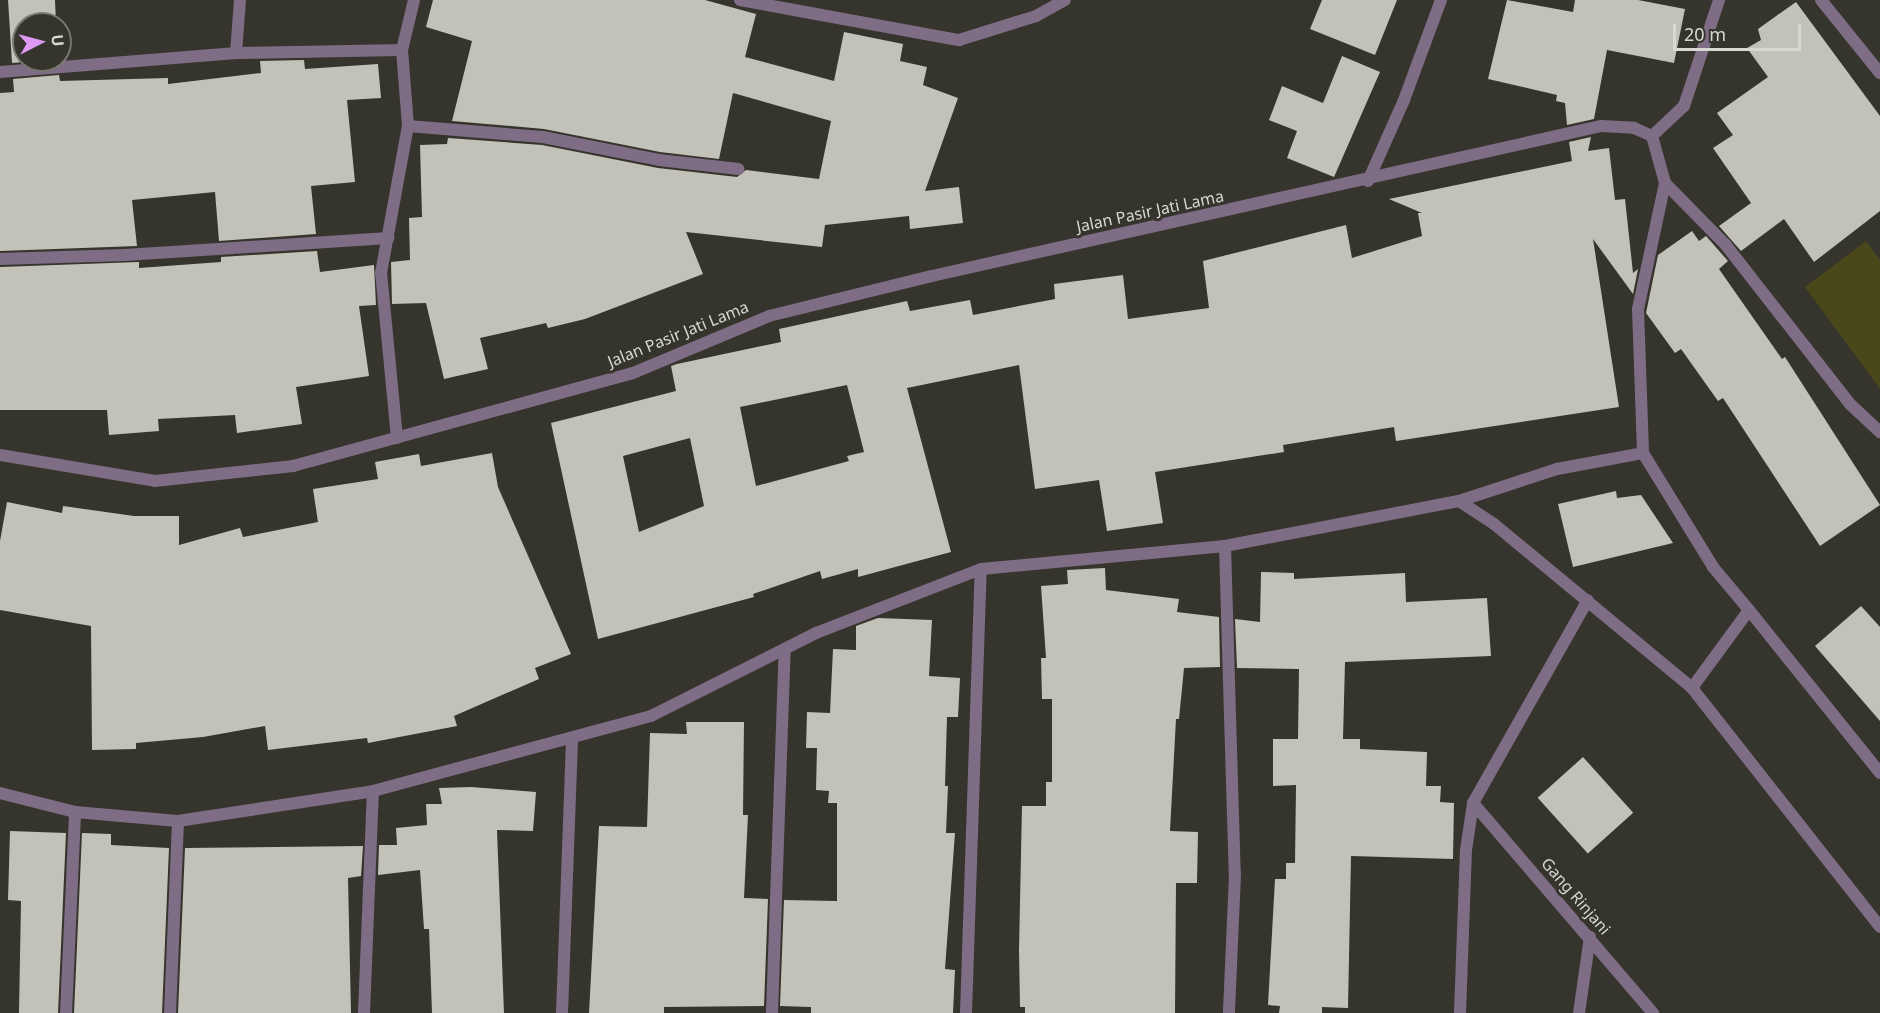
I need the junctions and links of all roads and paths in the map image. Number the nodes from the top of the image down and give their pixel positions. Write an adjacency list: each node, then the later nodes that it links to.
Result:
1 (240, 0): 9 (street)
2 (414, 0): 8 (street)
3 (740, 0): 4 (street)
4 (1065, 0)
5 (1441, 0): 15 (street)
6 (1719, 0): 13 (street)
7 (1821, 0): 11 (street)
8 (402, 50): 9 (street); 12 (street)
9 (236, 53): 10 (street)
10 (0, 72)
11 (1880, 73)
12 (408, 126): 14 (street); 17 (street)
13 (1652, 136): 15 (street, Jalan Pasir Jati Lama); 16 (street)
14 (738, 169)
15 (1368, 181): 20 (street, Jalan Pasir Jati Lama)
16 (1665, 183): 19 (street); 21 (street)
17 (388, 237): 18 (street); 20 (street)
18 (0, 259)
19 (1880, 432)
20 (396, 438): 22 (street, Jalan Pasir Jati Lama)
21 (1643, 453): 23 (street); 27 (street)
22 (0, 455)
23 (1459, 501): 24 (street); 26 (street)
24 (1225, 546): 25 (street); 45 (street)
25 (981, 569): 28 (street); 44 (street)
26 (1588, 600): 29 (street); 34 (street)
27 (1749, 610): 29 (street); 31 (street)
28 (785, 649): 30 (street); 43 (street)
29 (1692, 688): 37 (street)
30 (572, 738): 32 (street); 42 (street)
31 (1880, 773)
32 (373, 791): 36 (street); 41 (street)
33 (0, 793): 35 (street)
34 (1473, 803): 38 (street, Gang Rinjani); 46 (street)
35 (75, 812): 36 (street); 39 (street)
36 (178, 821): 40 (street)
37 (1880, 927)
38 (1590, 937): 47 (street); 48 (street, Gang Rinjani)
39 (66, 1013)
40 (170, 1013)
41 (364, 1013)
42 (562, 1013)
43 (772, 1013)
44 (966, 1013)
45 (1229, 1013)
46 (1460, 1013)
47 (1579, 1013)
48 (1653, 1013)

